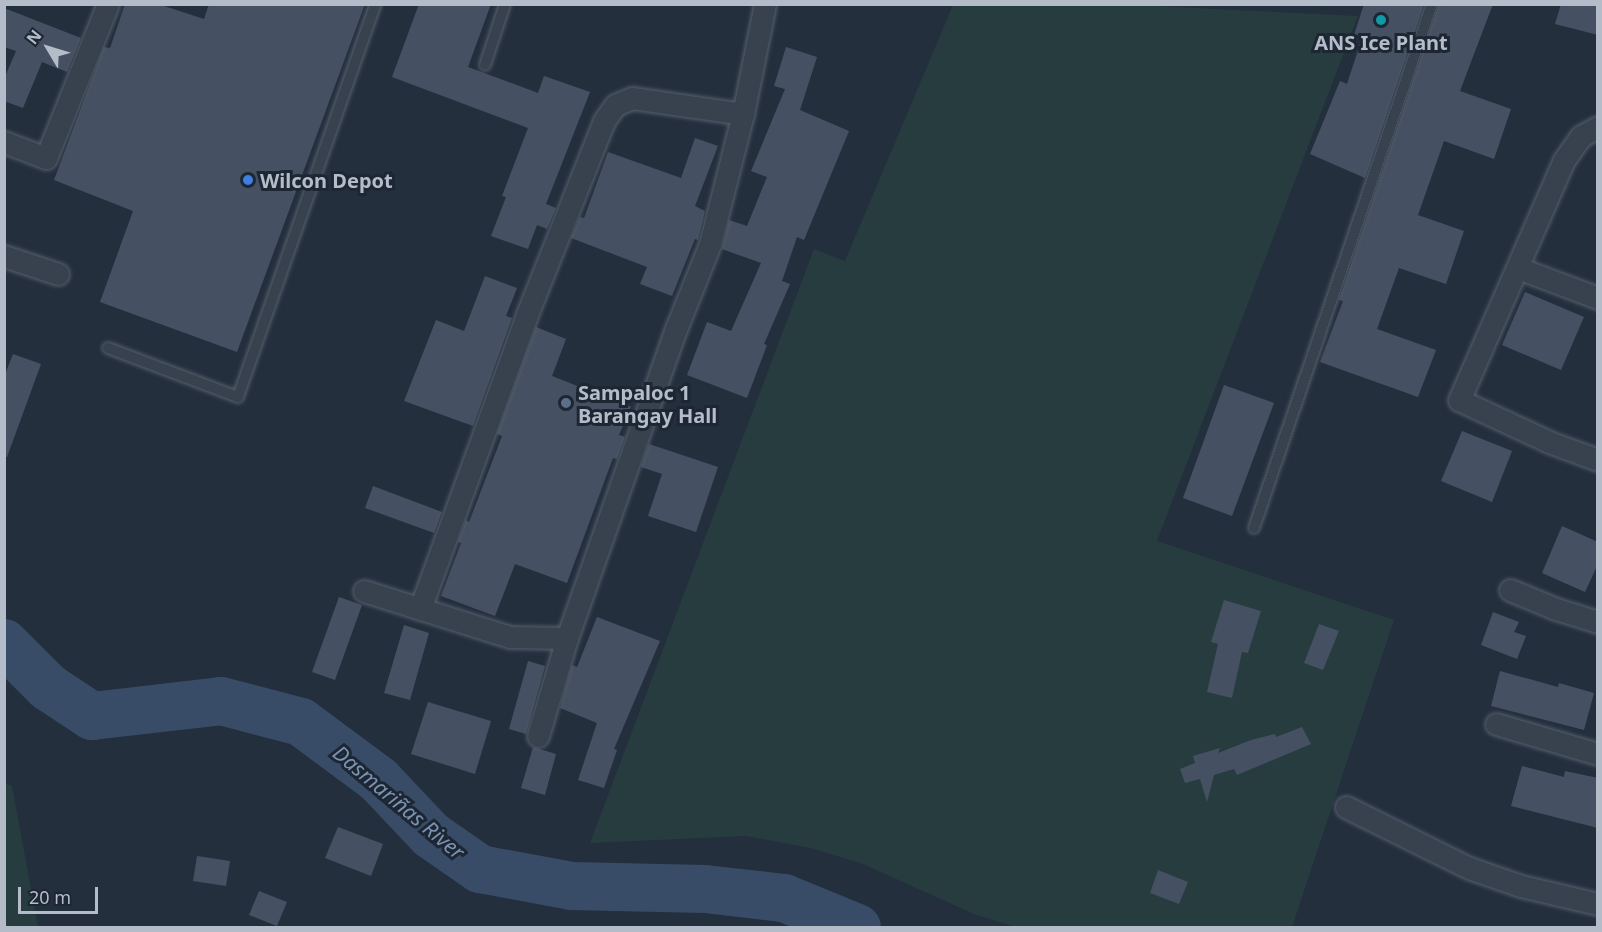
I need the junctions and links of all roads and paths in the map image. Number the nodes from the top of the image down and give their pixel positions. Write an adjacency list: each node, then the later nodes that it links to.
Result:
1 (108, 4): 9 (street)
2 (376, 4): 14 (lane)
3 (506, 4): 6 (lane)
4 (765, 4): 7 (street)
5 (1432, 4): 16 (lane)
6 (485, 65)
7 (743, 114): 19 (street); 21 (street)
8 (1598, 127): 11 (street)
9 (4, 142)
10 (4, 256): 12 (street)
11 (1518, 268): 13 (street); 15 (street)
12 (58, 274)
13 (1598, 298)
14 (108, 348)
15 (1598, 460)
16 (1254, 528)
17 (1510, 590): 20 (street)
18 (364, 591): 19 (street)
19 (420, 609): 21 (street)
20 (1598, 622)
21 (567, 639): 23 (street)
22 (1496, 724): 24 (street)
23 (538, 736)
24 (1598, 754)
25 (1346, 807): 26 (street)
26 (1598, 904)

